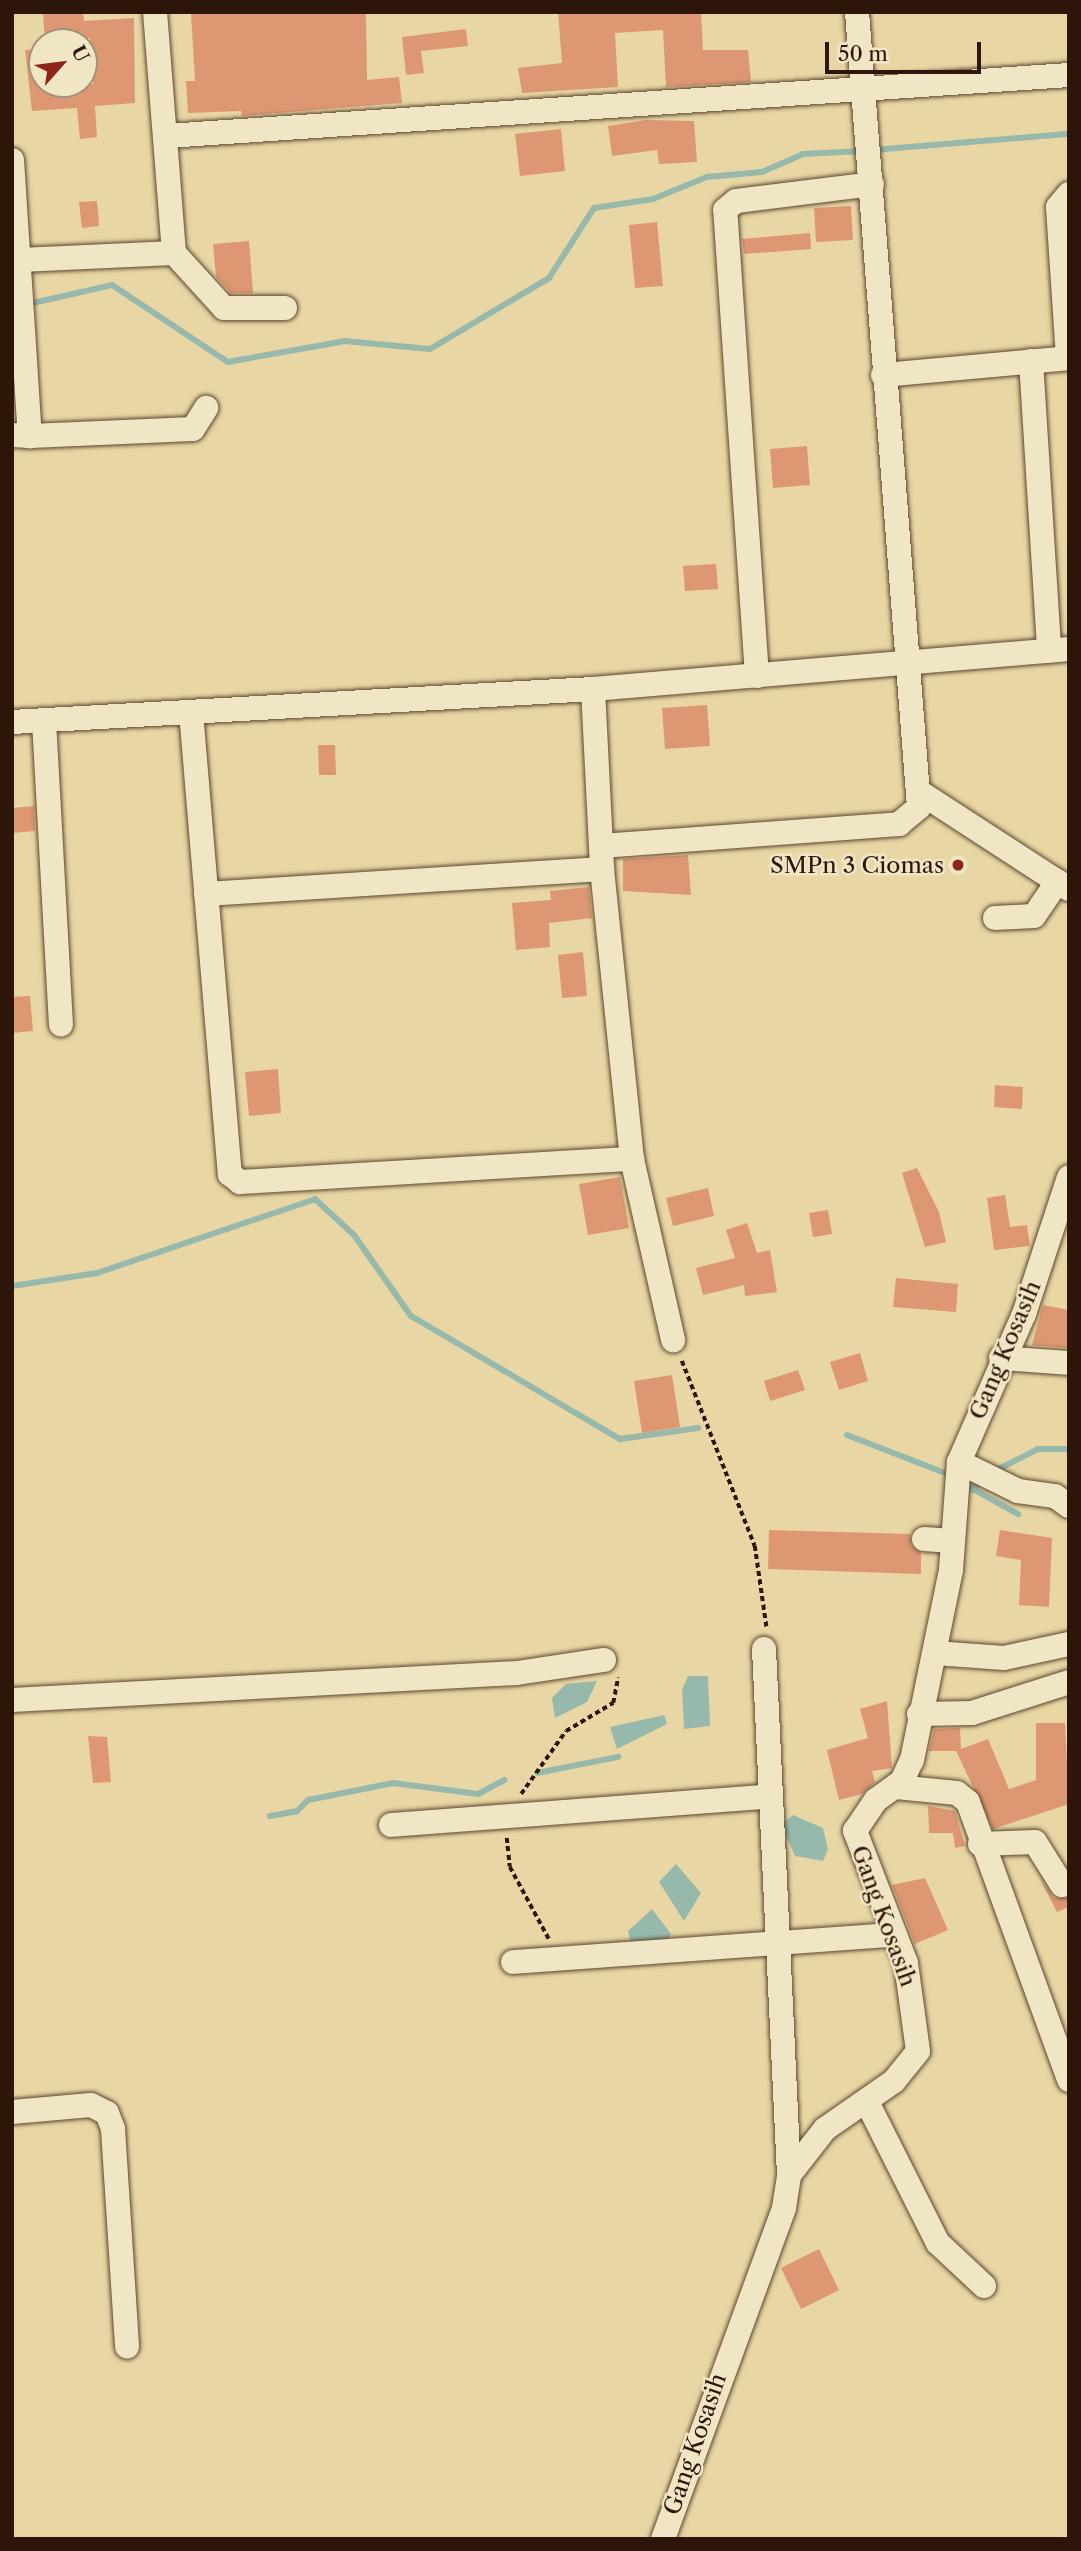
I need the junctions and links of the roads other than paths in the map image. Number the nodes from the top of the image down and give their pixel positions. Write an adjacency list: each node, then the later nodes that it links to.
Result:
1 (155, 12): 5 (street)
2 (858, 12): 4 (street)
3 (1069, 75): 4 (street)
4 (866, 92): 5 (street); 7 (street)
5 (167, 136): 9 (street)
6 (12, 160): 10 (street)
7 (872, 173): 14 (street); 19 (street)
8 (1069, 194): 12 (street)
9 (174, 253): 10 (street); 11 (street)
10 (20, 260): 16 (street)
11 (285, 308)
12 (1068, 358): 13 (street)
13 (1031, 361): 14 (street); 17 (street)
14 (883, 374): 18 (street)
15 (206, 408): 16 (street)
16 (21, 436)
17 (1059, 650): 18 (street)
18 (906, 664): 19 (street); 24 (street)
19 (757, 676): 20 (street)
20 (593, 689): 21 (street); 25 (street)
21 (191, 712): 22 (street); 27 (street)
22 (44, 721): 23 (street); 29 (street)
23 (12, 722)
24 (921, 793): 25 (street); 26 (street)
25 (601, 857): 27 (street); 30 (street)
26 (1063, 885): 28 (street)
27 (206, 894): 30 (street)
28 (995, 918)
29 (61, 1025)
30 (632, 1159): 32 (street)
31 (1069, 1177): 33 (street, Gang Kosasih)
32 (673, 1340)
33 (1001, 1358): 34 (street); 35 (street, Gang Kosasih)
34 (1069, 1363)
35 (963, 1464): 36 (street); 38 (street, Gang Kosasih)
36 (1069, 1506)
37 (924, 1539): 38 (street)
38 (952, 1541): 41 (street, Gang Kosasih)
39 (1069, 1644): 41 (street)
40 (764, 1649): 47 (street)
41 (935, 1653): 45 (street, Gang Kosasih)
42 (604, 1660): 44 (street)
43 (1069, 1682): 45 (street)
44 (12, 1700)
45 (919, 1714): 46 (street, Gang Kosasih)
46 (896, 1787): 49 (street); 51 (street, Gang Kosasih)
47 (767, 1797): 48 (street); 52 (street)
48 (391, 1825)
49 (980, 1843): 50 (street); 54 (street)
50 (1062, 1885)
51 (890, 1935): 52 (street); 55 (street, Gang Kosasih)
52 (775, 1940): 53 (street); 57 (street)
53 (513, 1962)
54 (1069, 2080)
55 (867, 2102): 57 (street, Gang Kosasih); 58 (street)
56 (12, 2112): 59 (street)
57 (789, 2175): 60 (street, Gang Kosasih)
58 (984, 2286)
59 (127, 2347)
60 (663, 2539)

